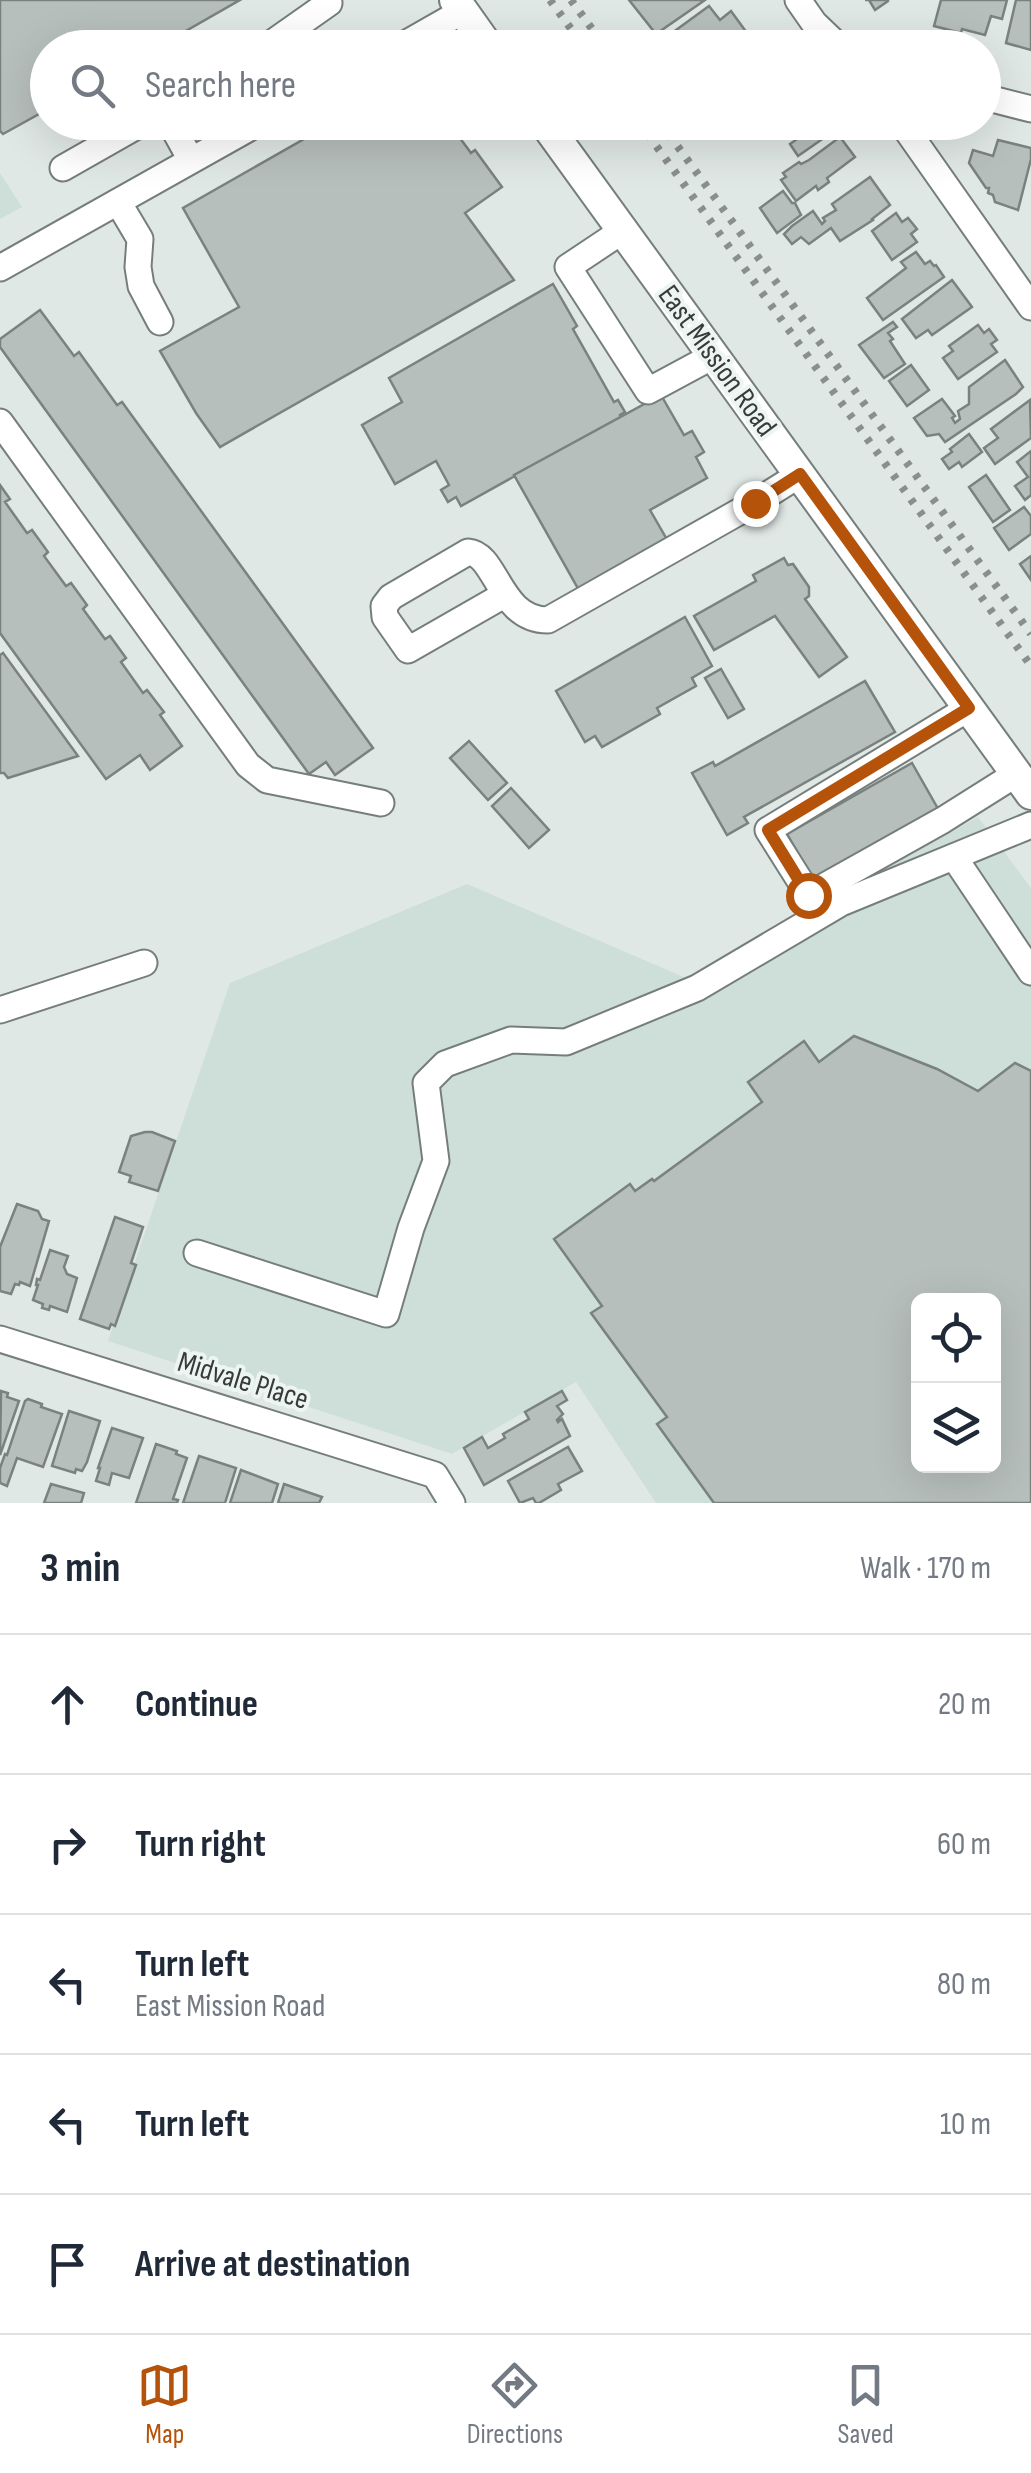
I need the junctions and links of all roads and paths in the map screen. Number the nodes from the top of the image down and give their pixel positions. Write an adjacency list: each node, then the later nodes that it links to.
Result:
1 (798, 0): 7 (street)
2 (330, 1): 4 (street)
3 (459, 6): 5 (street); 6 (main road)
4 (290, 30)
5 (424, 30)
6 (476, 30)
7 (821, 30)
8 (1001, 101): 9 (street)
9 (1031, 108)
10 (112, 140): 16 (street)
11 (180, 140): 15 (street)
12 (227, 140): 15 (street)
13 (557, 140): 18 (main road, East Mission Road)
14 (913, 140): 19 (street)
15 (191, 160): 17 (street)
16 (63, 168)
17 (118, 202): 20 (street); 23 (street)
18 (622, 231): 24 (main road, East Mission Road); 24 (street)
19 (1002, 266): 21 (street); 22 (street)
20 (0, 268)
21 (1031, 268)
22 (1031, 307)
23 (160, 322)
24 (713, 356): 26 (main road, East Mission Road)
25 (0, 422): 30 (street)
26 (800, 474): 27 (street); 28 (main road, East Mission Road)
27 (504, 595): 27 (street)
28 (969, 708): 29 (main road, East Mission Road); 29 (street)
29 (1024, 784)
30 (381, 803)
31 (1031, 825): 32 (street)
32 (954, 858): 34 (street); 36 (street)
33 (144, 963): 35 (street)
34 (1031, 972)
35 (0, 1010)
36 (198, 1253)
37 (0, 1338): 38 (street, Midvale Place)
38 (452, 1503)

